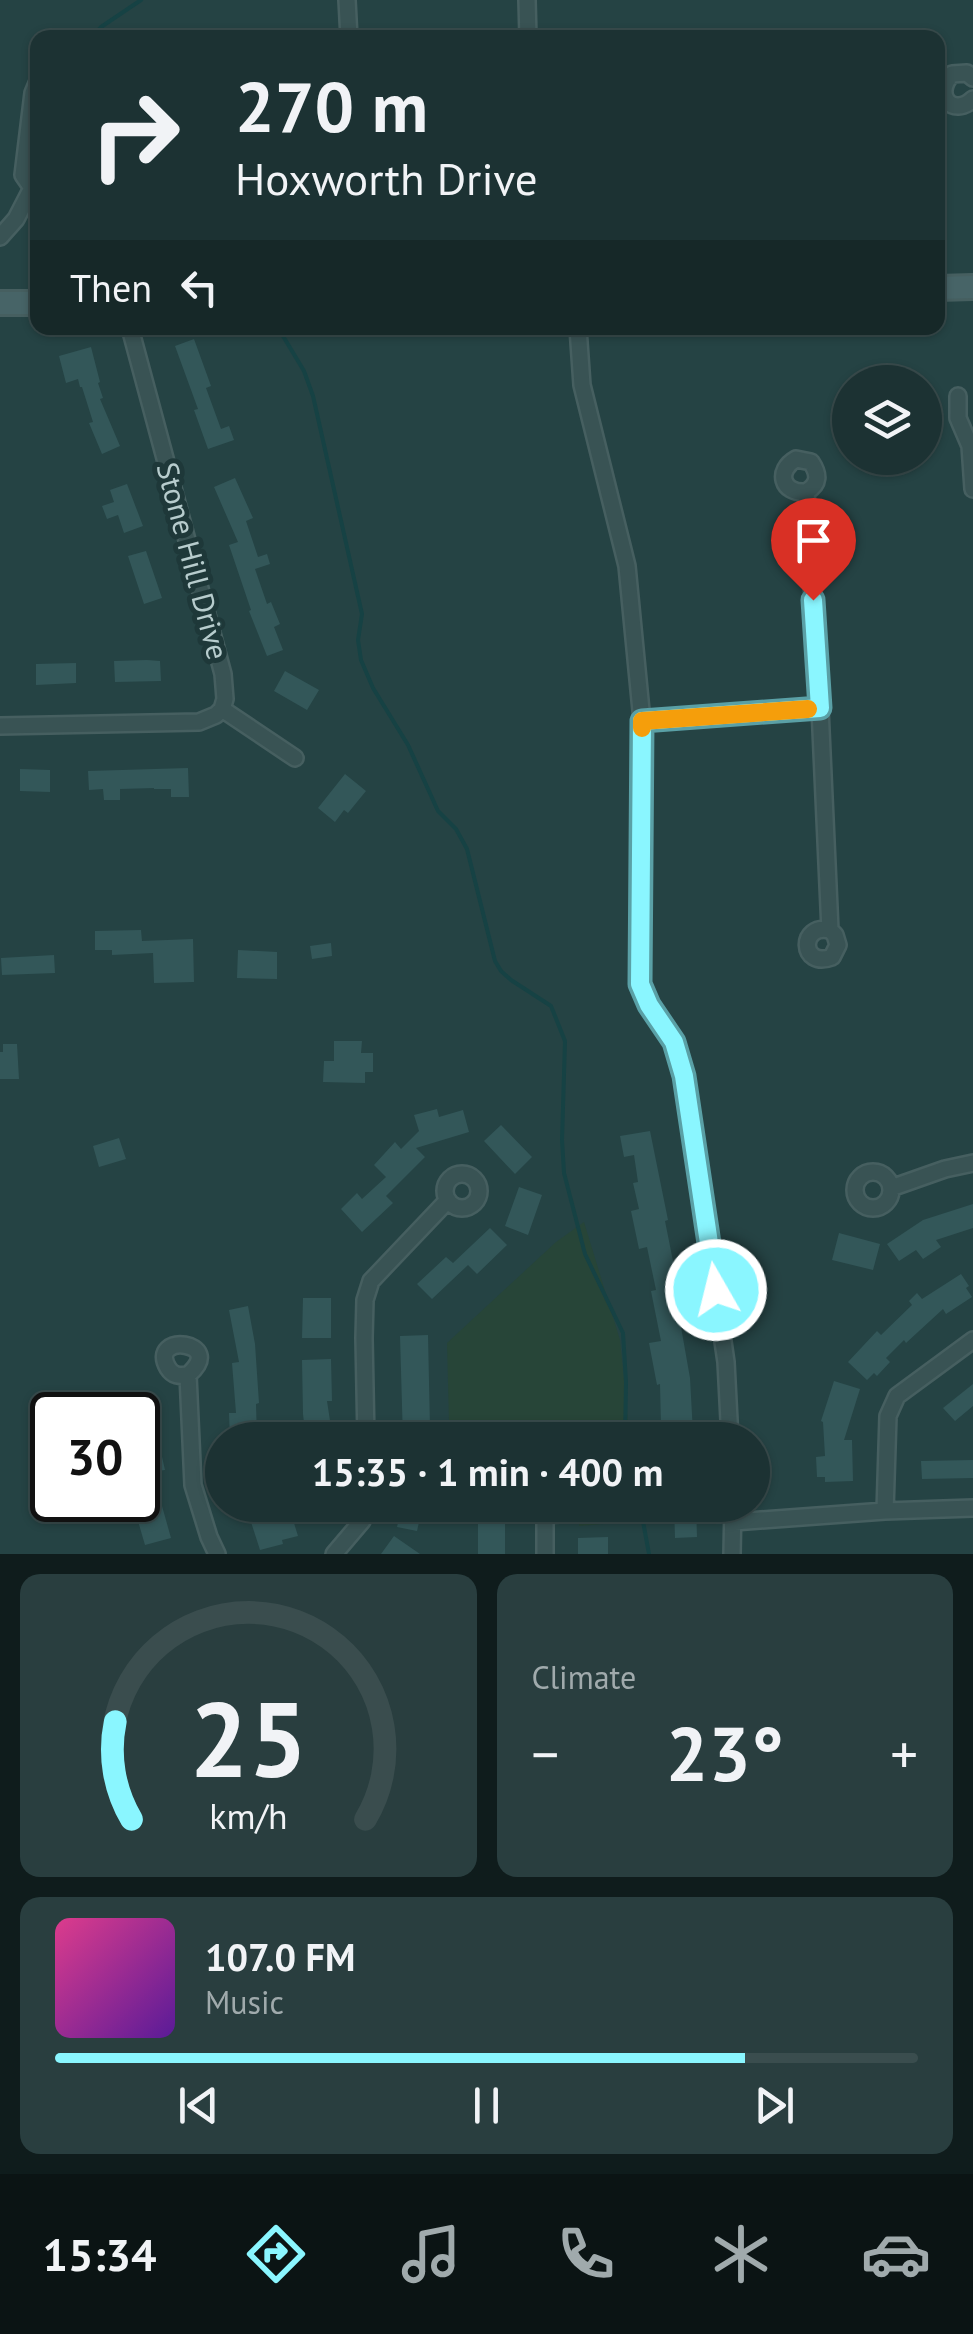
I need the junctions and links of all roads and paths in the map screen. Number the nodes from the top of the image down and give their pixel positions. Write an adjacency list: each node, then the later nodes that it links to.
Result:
1 (347, 0): 3 (street)
2 (527, 0): 4 (street)
3 (349, 30)
4 (528, 30)
5 (971, 70): 6 (street)
6 (945, 81)
7 (945, 96): 8 (street)
8 (973, 99)
9 (30, 115): 10 (street)
10 (30, 185)
11 (30, 192): 12 (street)
12 (0, 237)
13 (945, 288): 14 (street)
14 (973, 288)
15 (0, 303): 16 (street)
16 (30, 303)
17 (132, 335): 23 (street, Stone Hill Drive)
18 (578, 335): 24 (street)
19 (958, 396): 20 (street)
20 (973, 489)
21 (806, 492): 22 (street)
22 (820, 708): 24 (street); 27 (street)
23 (222, 709): 25 (street); 26 (street)
24 (642, 721): 34 (street)
25 (0, 726)
26 (295, 758)
27 (830, 930)
28 (973, 1163): 29 (street)
29 (891, 1188)
30 (448, 1200): 33 (street)
31 (973, 1340): 36 (street)
32 (188, 1376): 41 (street)
33 (366, 1422)
34 (729, 1422)
35 (973, 1508): 36 (street)
36 (885, 1511): 37 (street)
37 (770, 1519)
38 (361, 1522): 42 (street)
39 (543, 1522): 43 (street)
40 (734, 1522): 44 (street)
41 (217, 1554)
42 (334, 1554)
43 (545, 1554)
44 (732, 1554)

